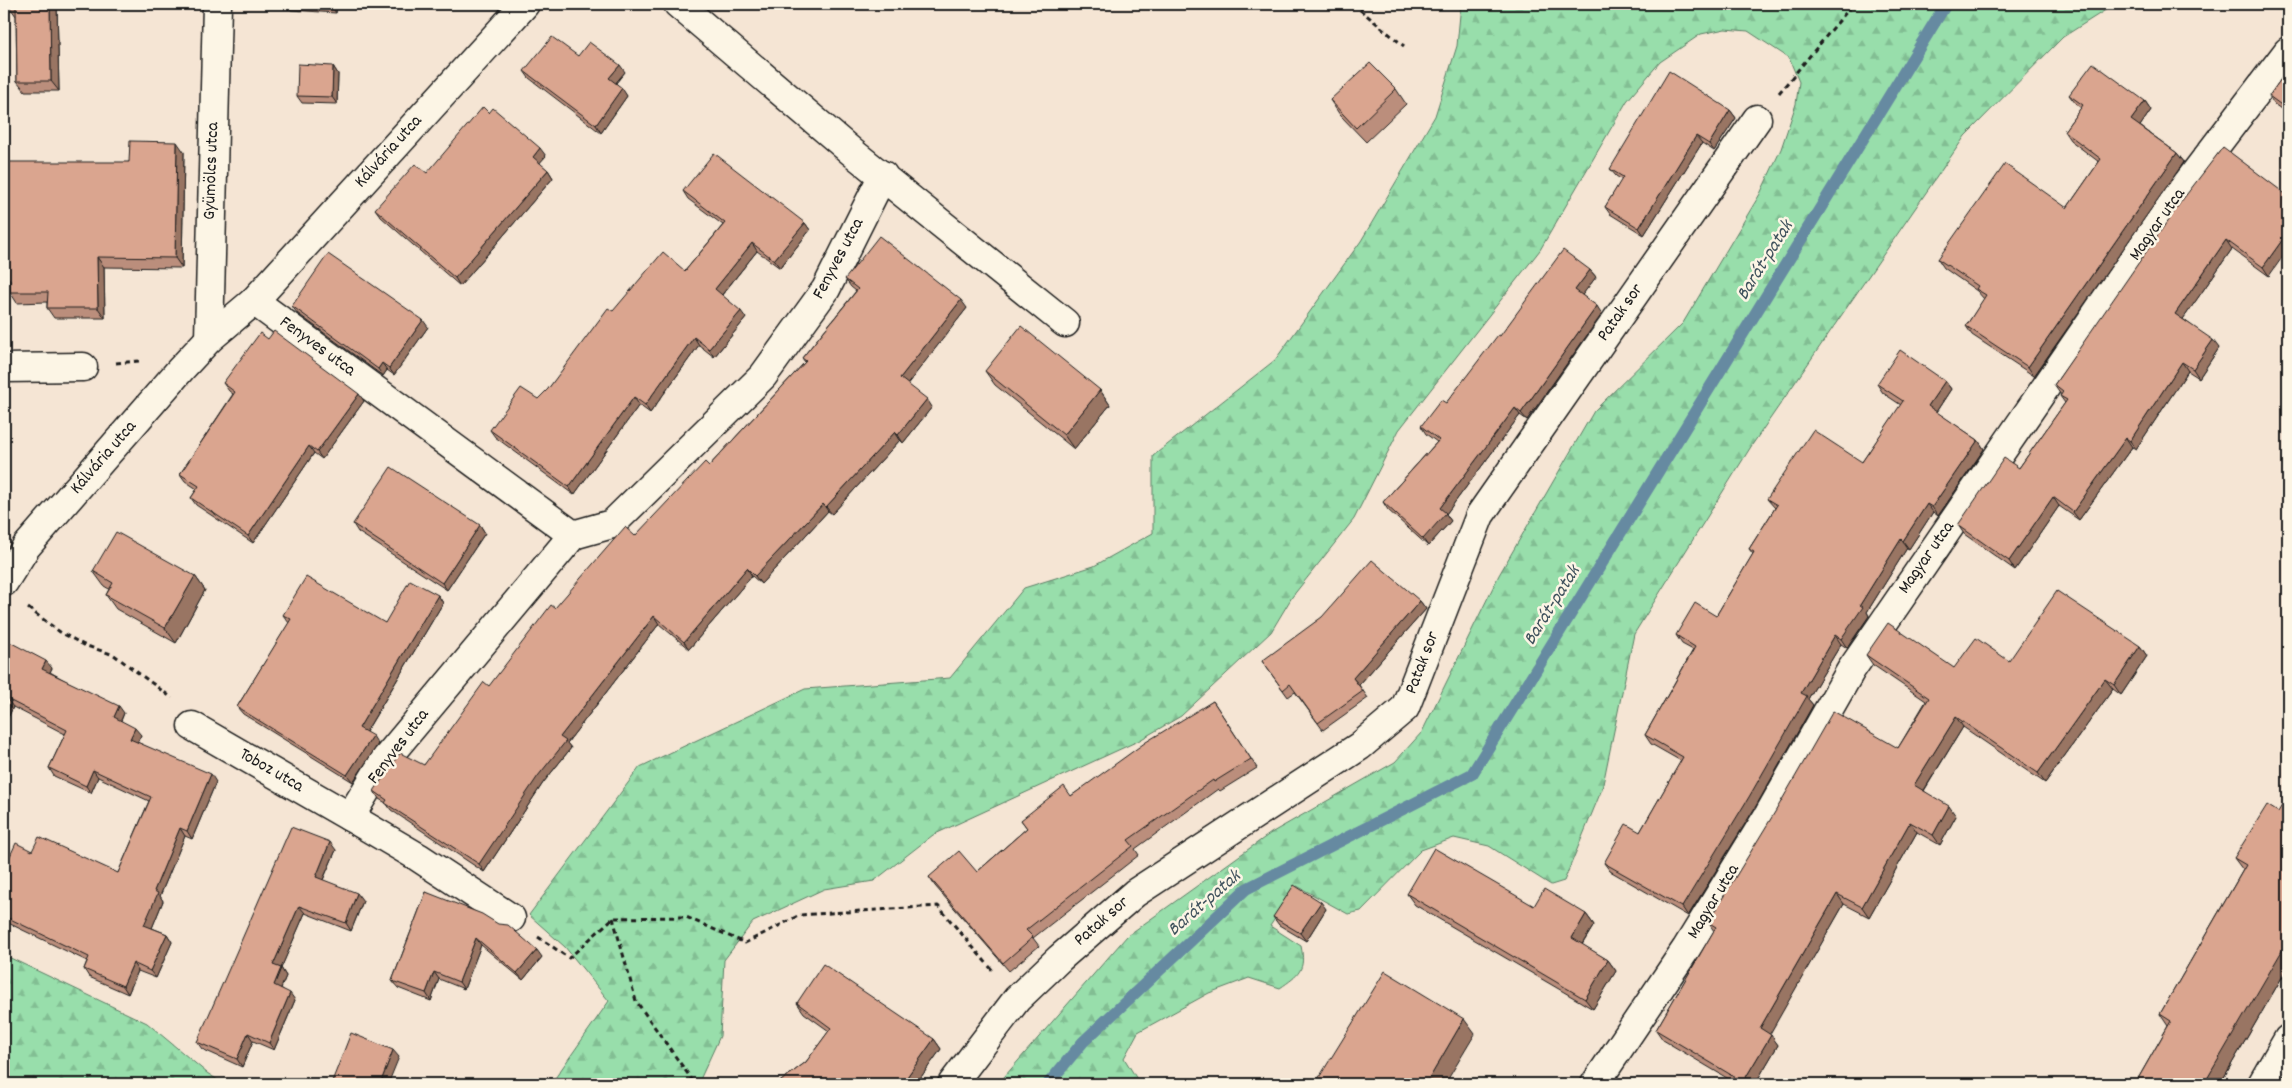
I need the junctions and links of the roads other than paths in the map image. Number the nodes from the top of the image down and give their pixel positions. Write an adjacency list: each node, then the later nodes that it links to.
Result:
1 (217, 4): 9 (street, Gyümölcs utca)
2 (525, 4): 7 (street, Kálvária utca)
3 (678, 4): 6 (street)
4 (2288, 51): 19 (street, Magyar utca)
5 (1758, 119): 18 (street, Patak sor)
6 (883, 175): 8 (street); 12 (street, Fenyves utca)
7 (254, 301): 9 (street, Kálvária utca); 12 (street, Fenyves utca)
8 (1065, 323)
9 (209, 339): 13 (street, Kálvária utca)
10 (83, 367): 11 (street)
11 (4, 368)
12 (573, 535): 15 (street, Fenyves utca)
13 (4, 582)
14 (192, 726): 15 (street, Toboz utca)
15 (350, 817): 16 (street)
16 (511, 918)
17 (2288, 1039): 20 (street)
18 (952, 1084)
19 (1595, 1084)
20 (2262, 1084)

